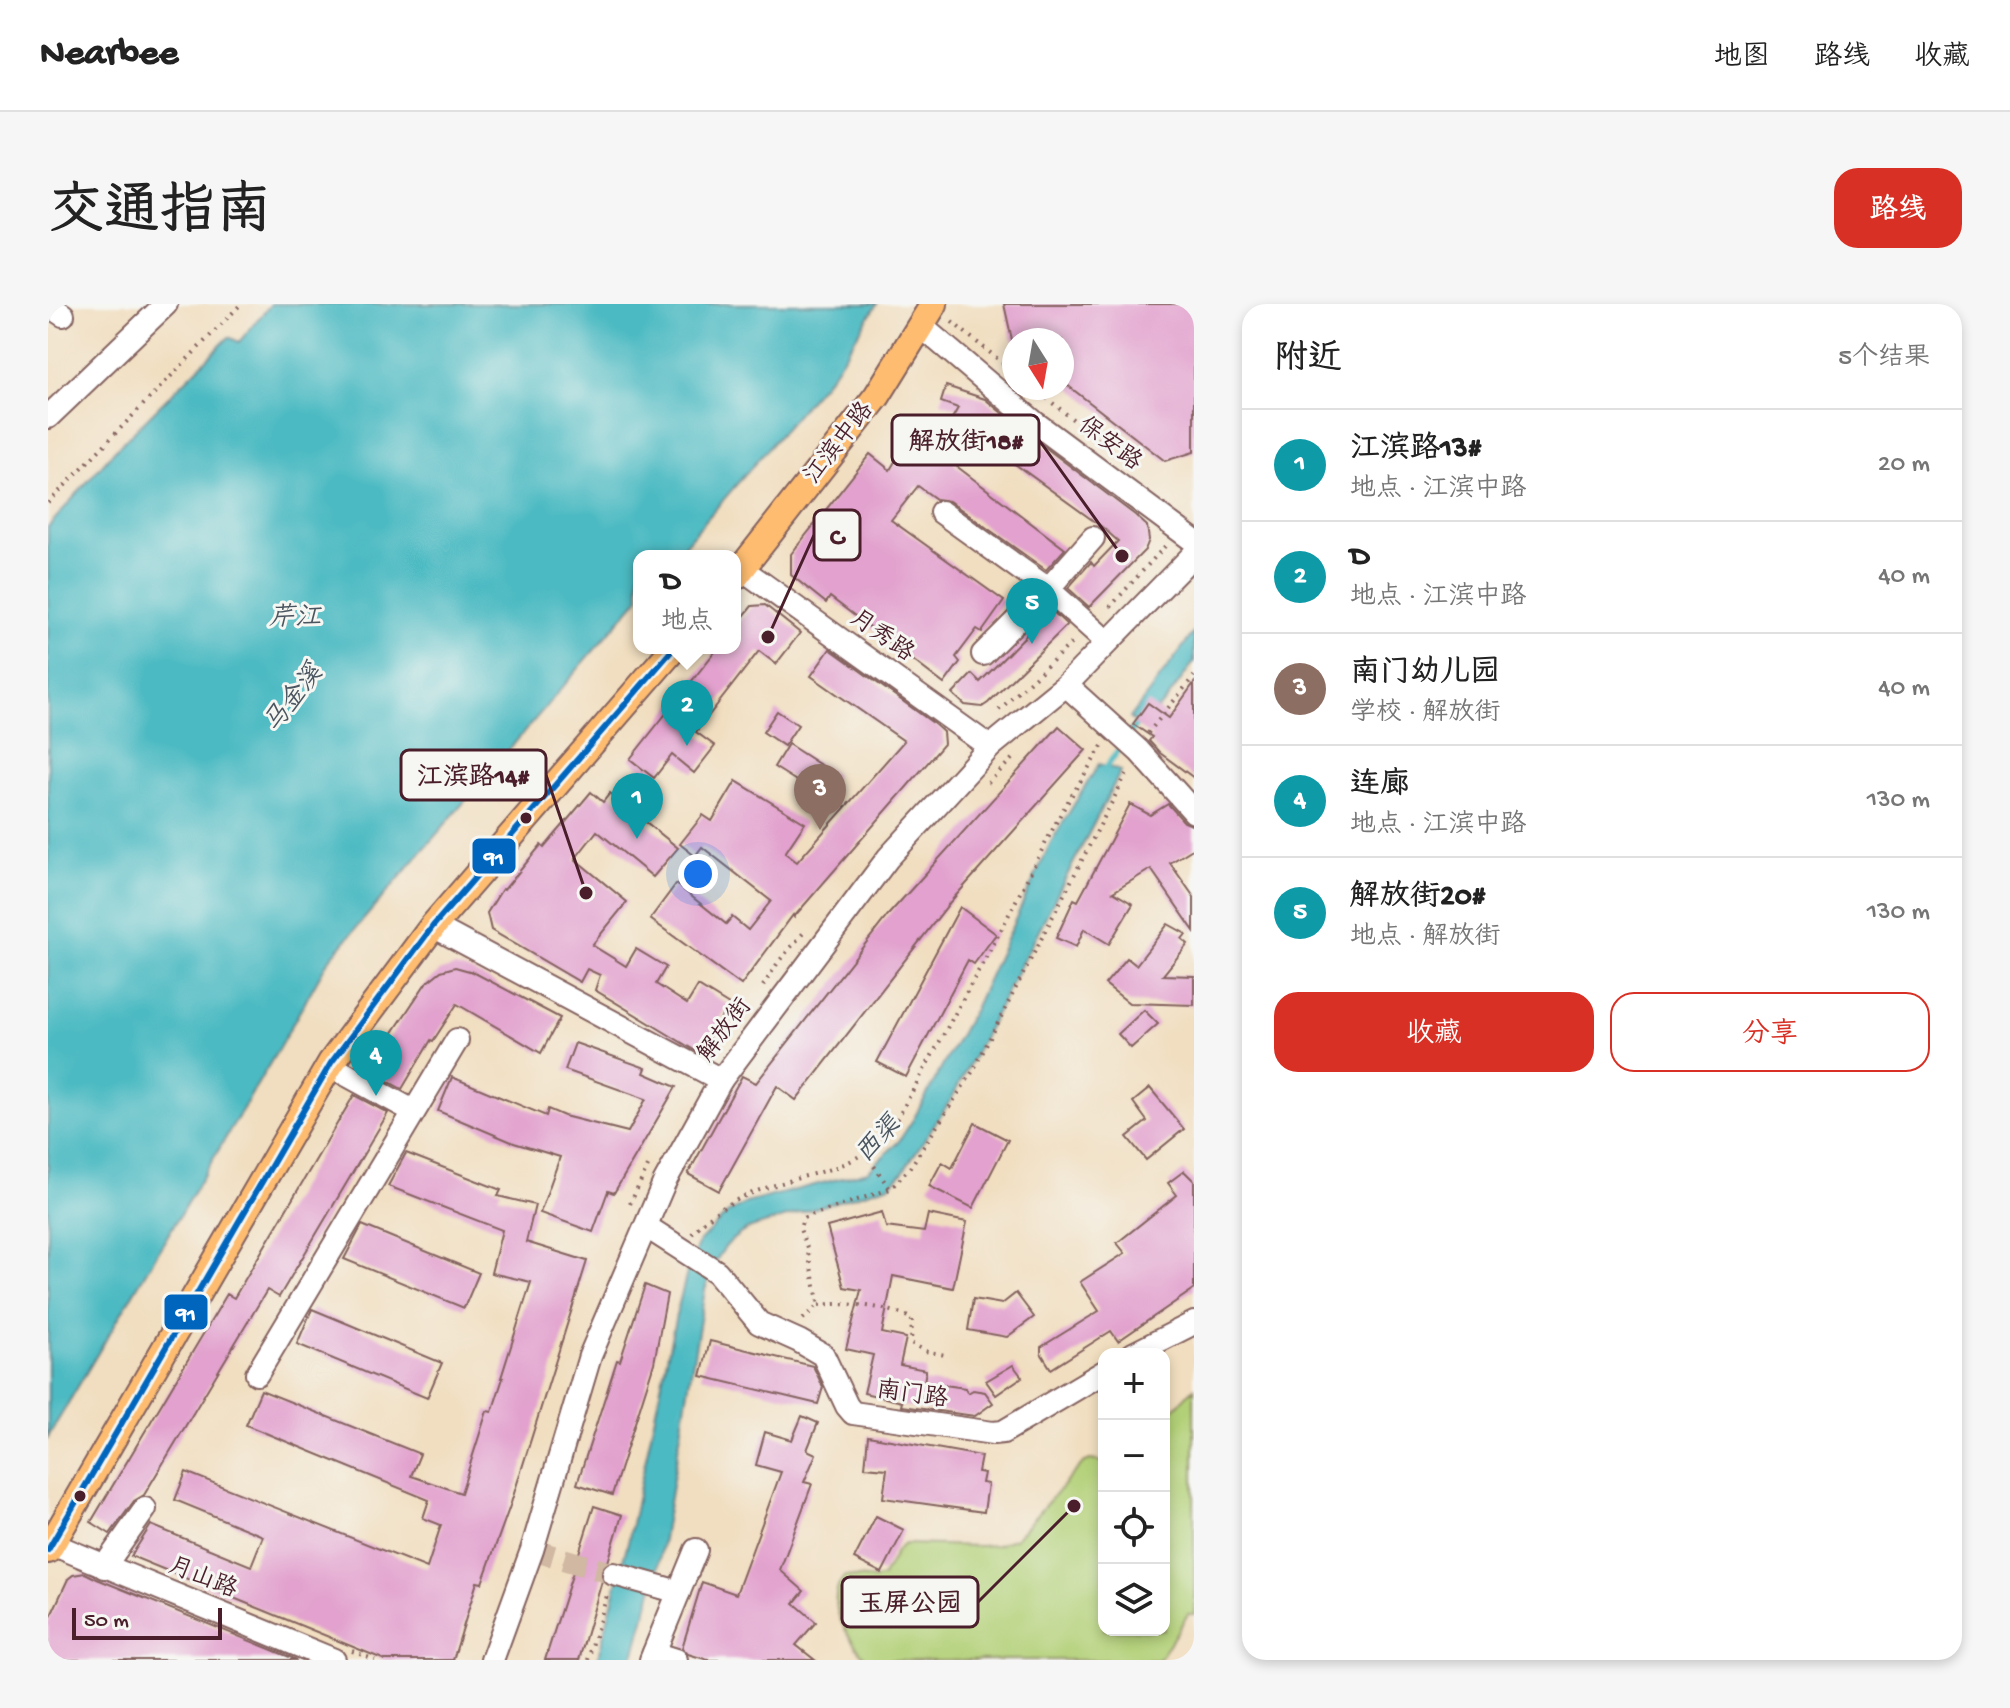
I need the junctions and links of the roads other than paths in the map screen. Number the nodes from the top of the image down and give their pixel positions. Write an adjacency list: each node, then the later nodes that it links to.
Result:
1 (166, 304): 3 (street)
2 (935, 317): 5 (street, 保安路); 8 (main road, 江滨中路)
3 (48, 417)
4 (941, 512): 10 (street)
5 (1186, 536)
6 (1093, 538): 10 (street)
7 (1194, 554): 11 (street, 解放街)
8 (741, 570)
9 (741, 574): 15 (street, 月秀路)
10 (1048, 589): 11 (street); 13 (street)
11 (1107, 642): 14 (street, 解放街)
12 (669, 654): 17 (main road)
13 (983, 654)
14 (1066, 685): 15 (street, 解放街); 16 (street)
15 (981, 741): 20 (street, 解放街)
16 (1194, 812)
17 (433, 926): 19 (main road); 20 (street)
18 (457, 1040): 21 (street)
19 (329, 1065): 21 (street); 28 (main road)
20 (721, 1080): 22 (street, 解放街)
21 (413, 1111): 25 (street)
22 (647, 1227): 26 (street, 南门路); 35 (street, 解放街)
23 (1194, 1323): 24 (street)
24 (1145, 1348)
25 (257, 1374)
26 (1098, 1376)
27 (145, 1509): 30 (street)
28 (50, 1547): 30 (street, 月山路)
29 (696, 1550): 32 (street)
30 (104, 1567): 34 (street, 月山路)
31 (614, 1574): 32 (street)
32 (679, 1592): 33 (street)
33 (653, 1657): 36 (street)
34 (334, 1660)
35 (492, 1660)
36 (676, 1660)

